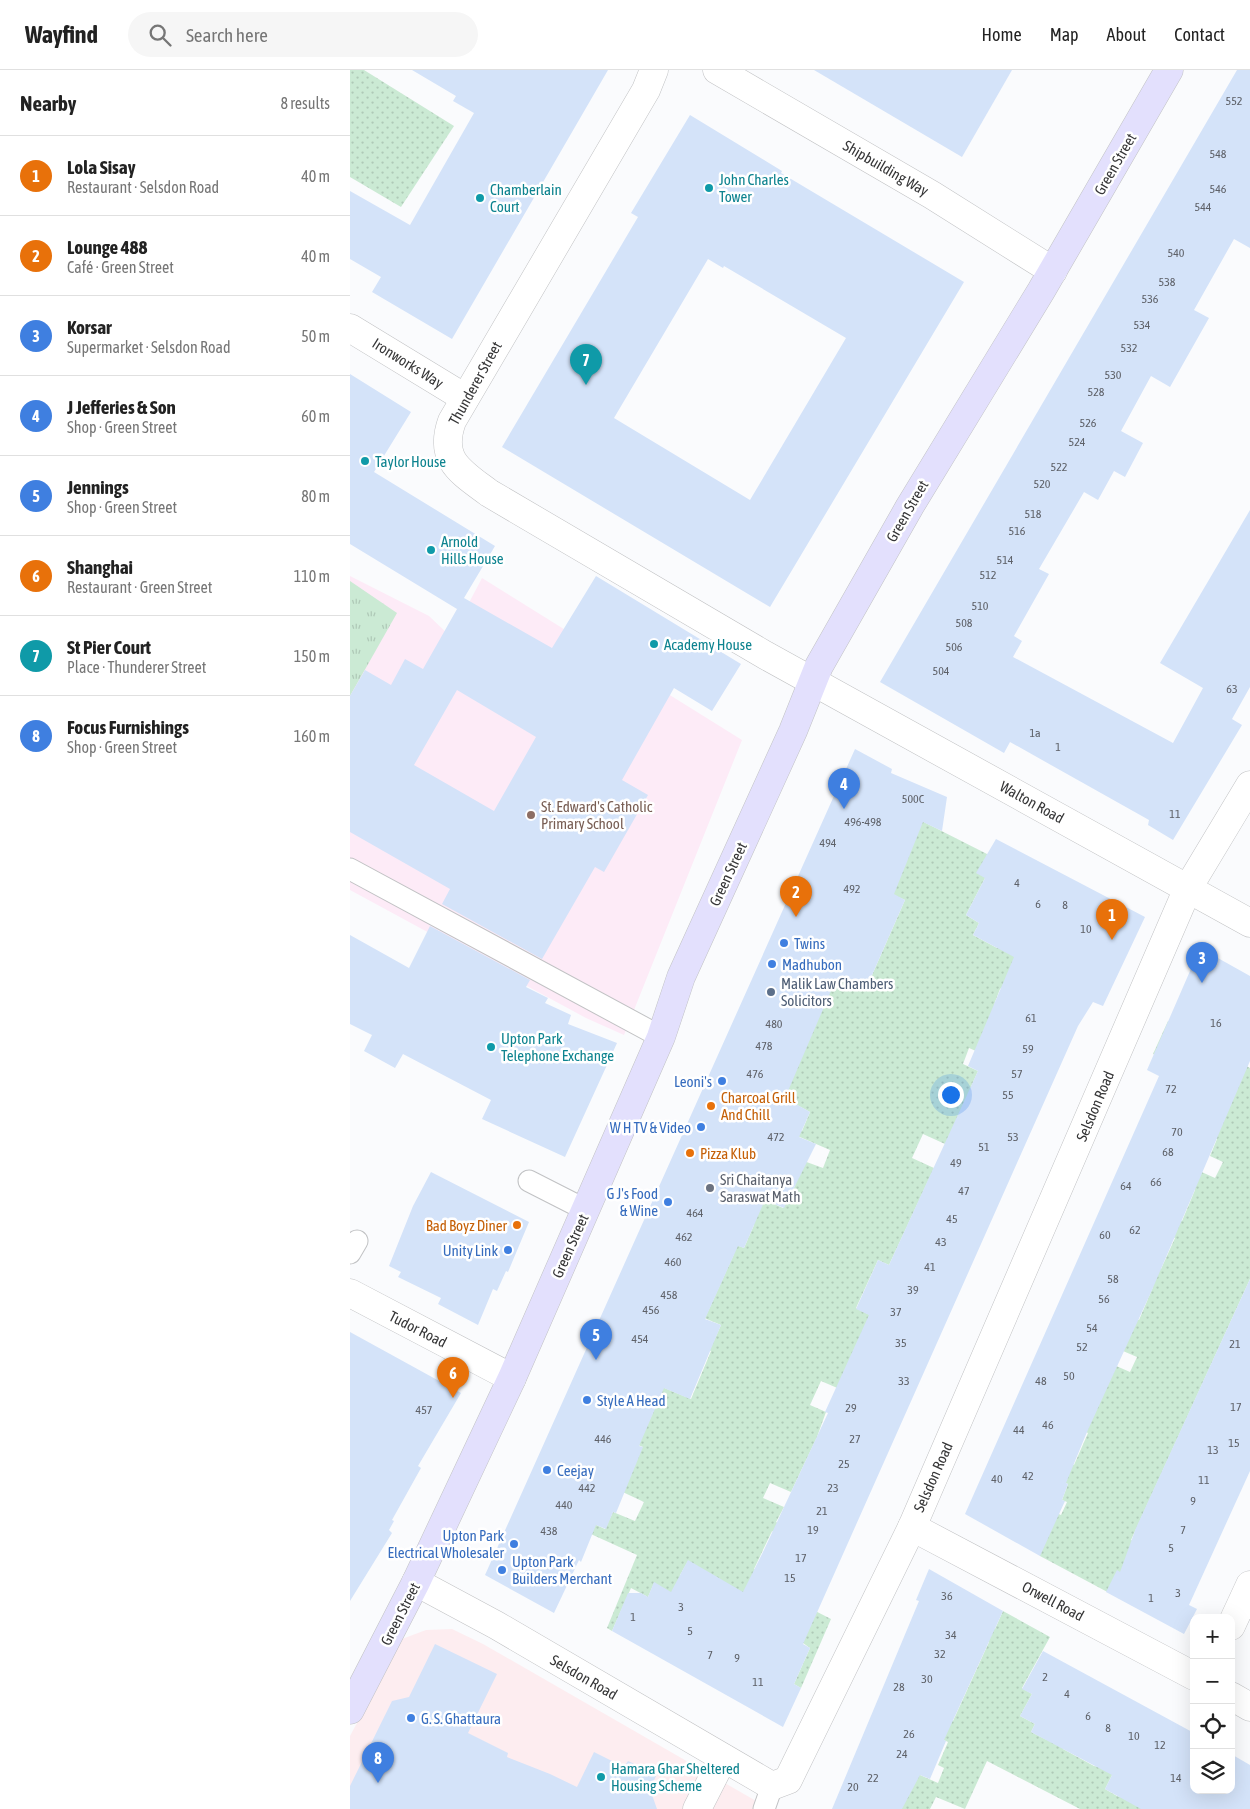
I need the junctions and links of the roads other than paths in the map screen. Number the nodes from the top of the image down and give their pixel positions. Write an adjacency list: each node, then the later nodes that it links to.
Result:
1 (654, 70): 6 (street, Thunderer Street)
2 (717, 70): 4 (street, Shipbuilding Way)
3 (1169, 70): 4 (main road, Green Street)
4 (1053, 271): 7 (main road, Green Street)
5 (350, 328): 6 (street, Ironworks Way)
6 (465, 398): 7 (street, Thunderer Street)
7 (814, 682): 10 (street, Walton Road); 12 (main road, Green Street)
8 (1250, 785): 10 (street, Selsdon Road)
9 (350, 870): 12 (lane)
10 (1188, 888): 11 (street, Walton Road); 17 (street, Selsdon Road)
11 (1250, 923)
12 (661, 1037): 14 (main road, Green Street)
13 (529, 1181): 14 (lane)
14 (586, 1210): 16 (main road, Green Street)
15 (350, 1293): 16 (street, Tudor Road)
16 (512, 1378): 18 (main road, Green Street)
17 (912, 1527): 21 (street, Orwell Road); 26 (street, Selsdon Road)
18 (416, 1582): 24 (main road, Green Street); 25 (street, Selsdon Road)
19 (1250, 1585): 20 (street)
20 (1235, 1617)
21 (1190, 1674)
22 (1235, 1698): 23 (street)
23 (1250, 1707)
24 (350, 1710)
25 (723, 1758): 26 (street, Selsdon Road); 27 (street)
26 (768, 1797)
27 (697, 1809)

